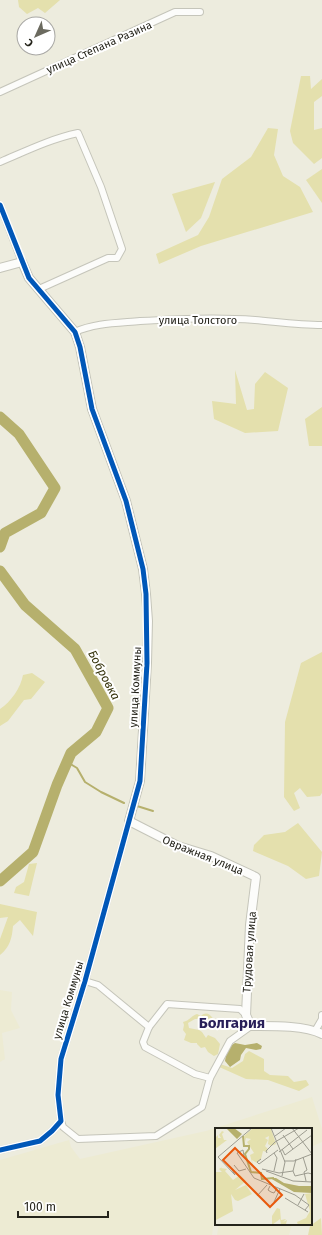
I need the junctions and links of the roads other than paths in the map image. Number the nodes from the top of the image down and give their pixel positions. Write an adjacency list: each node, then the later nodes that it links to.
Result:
1 (200, 12): 2 (street, улица Степана Разина)
2 (0, 92)
3 (0, 162): 7 (street)
4 (0, 205): 5 (street, улица Коммуны)
5 (22, 262): 6 (street); 7 (street, улица Коммуны)
6 (0, 268)
7 (39, 289): 9 (street, улица Коммуны)
8 (322, 326): 9 (street, улица Толстого)
9 (74, 332): 10 (street, улица Коммуны)
10 (129, 821): 11 (street, Овражная улица); 12 (street, улица Коммуны)
11 (256, 877): 13 (street, Трудовая улица)
12 (85, 981): 16 (street); 19 (street, улица Коммуны)
13 (246, 1015): 15 (street, Трудовая улица); 16 (street)
14 (322, 1015): 17 (street)
15 (251, 1026): 17 (street); 18 (street)
16 (149, 1027): 18 (street)
17 (318, 1032)
18 (210, 1078): 19 (street)
19 (61, 1121): 20 (street)
20 (0, 1150)

